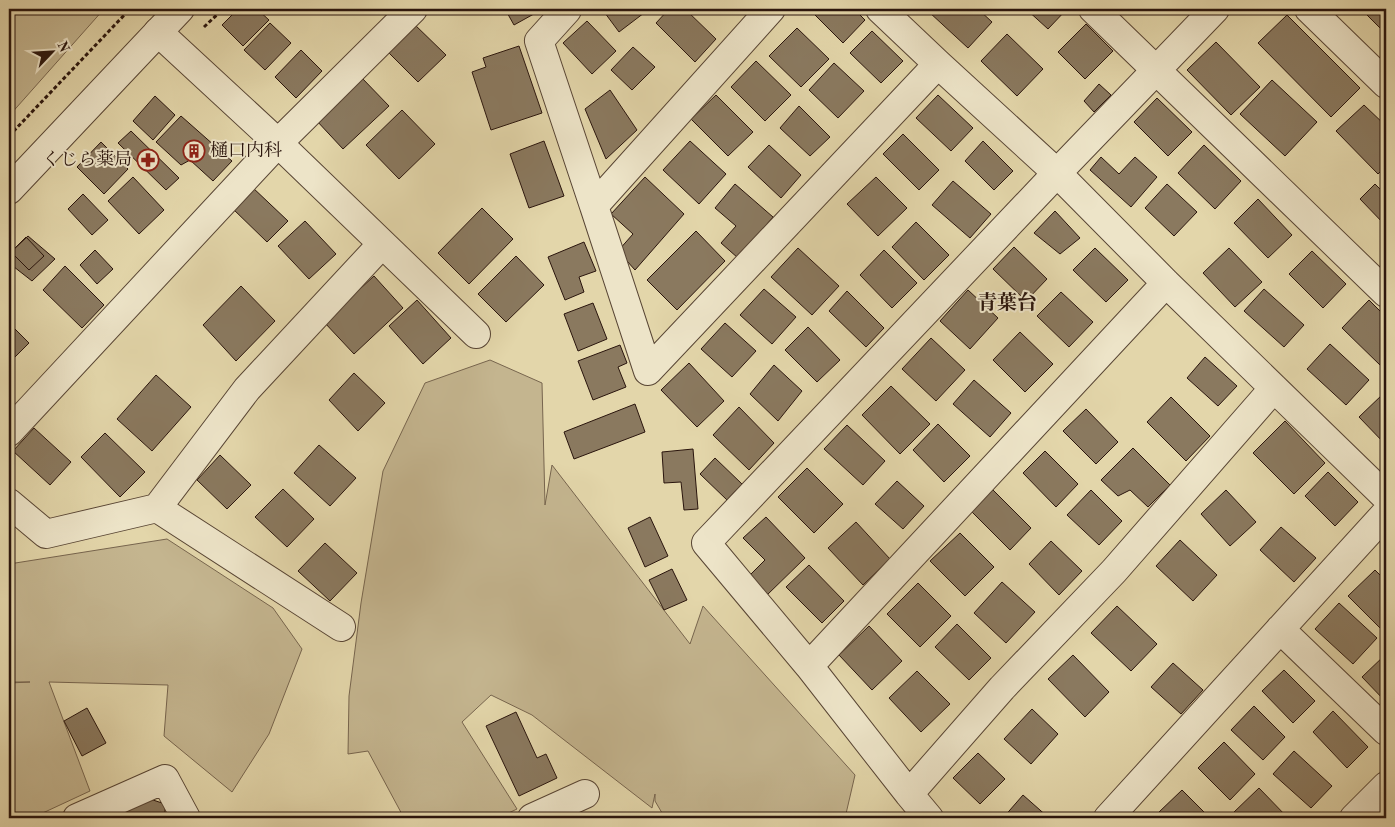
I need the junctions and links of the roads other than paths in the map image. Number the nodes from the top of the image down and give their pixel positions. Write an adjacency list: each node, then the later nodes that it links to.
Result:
1 (180, 9): 9 (street)
2 (414, 9): 13 (street)
3 (771, 9): 16 (street)
4 (880, 9): 10 (street)
5 (1093, 9): 11 (street)
6 (1215, 9): 11 (street)
7 (1309, 9): 12 (street)
8 (567, 10): 16 (street)
9 (158, 32): 13 (street); 15 (street)
10 (938, 64): 14 (street); 16 (street)
11 (1156, 70): 14 (street); 19 (street)
12 (1386, 84)
13 (278, 143): 17 (street); 22 (street)
14 (1057, 173): 18 (street); 29 (street)
15 (9, 190)
16 (594, 206)
17 (382, 244): 20 (street); 25 (street)
18 (1166, 283): 21 (street); 29 (street)
19 (1386, 294)
20 (476, 334)
21 (1274, 388): 23 (street); 33 (street)
22 (9, 432)
23 (1386, 497)
24 (9, 503): 25 (street)
25 (157, 508): 27 (street)
26 (1386, 513): 28 (street)
27 (341, 627)
28 (1280, 629): 30 (street); 38 (street)
29 (809, 666): 33 (street)
30 (1386, 731)
31 (1386, 786): 39 (street)
32 (585, 794): 36 (street)
33 (909, 794): 37 (street)
34 (77, 818): 35 (street)
35 (186, 818)
36 (532, 818)
37 (930, 818)
38 (1108, 818)
39 (1354, 818)

